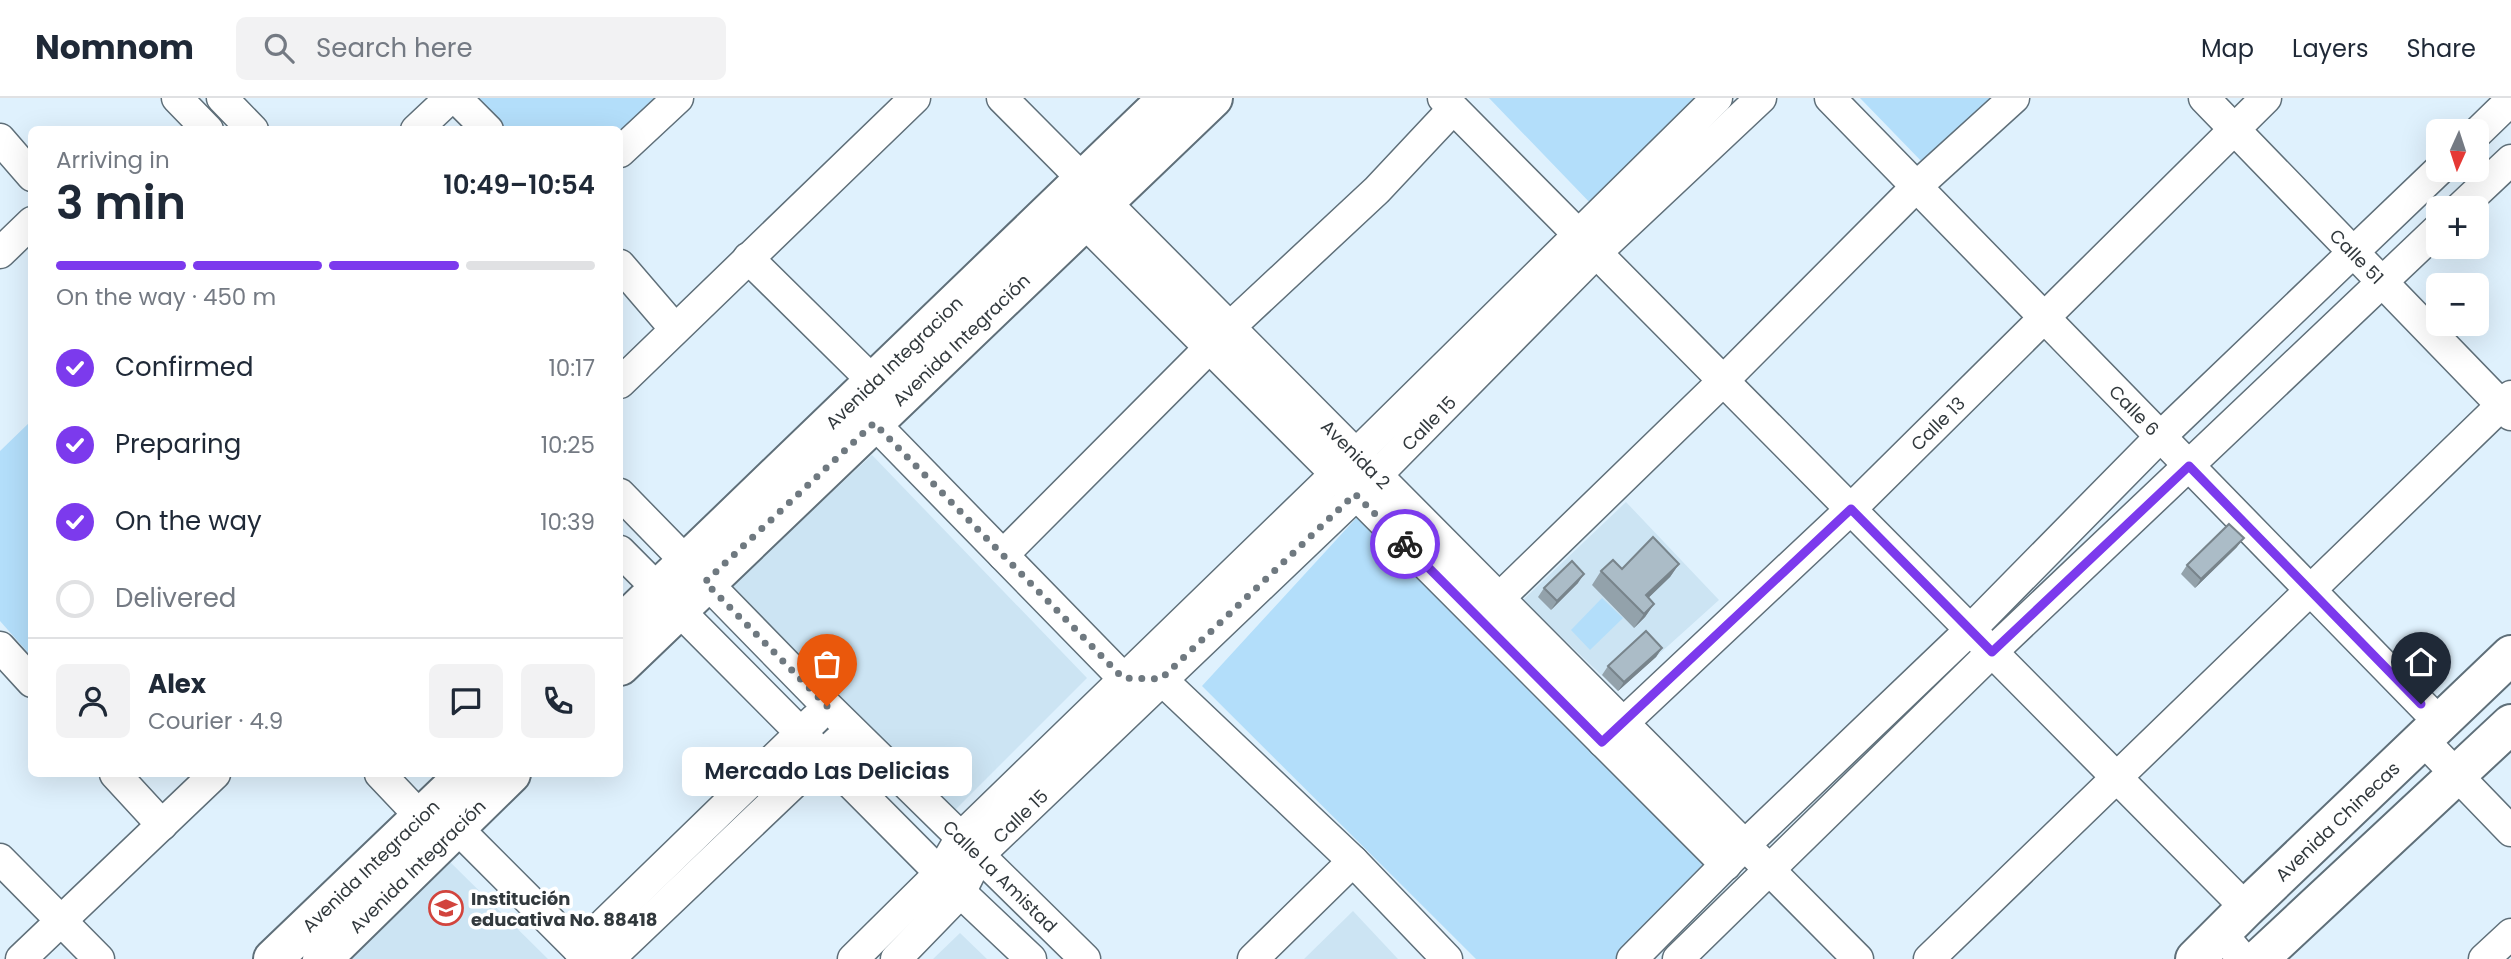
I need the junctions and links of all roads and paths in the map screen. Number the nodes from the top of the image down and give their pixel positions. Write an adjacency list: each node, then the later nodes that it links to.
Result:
1 (177, 98): 19 (street)
2 (222, 98): 20 (street)
3 (450, 98): 21 (street)
4 (456, 98): 22 (street)
5 (678, 98): 25 (street)
6 (915, 98): 37 (street)
7 (1002, 98): 31 (street, Avenida 2)
8 (1168, 98): 31 (main road)
9 (1213, 98): 31 (main road, Avenida Integración)
10 (1717, 98): 34 (street)
11 (1761, 98): 34 (street, Calle 15)
12 (1830, 98): 29 (street, Calle 6)
13 (2014, 98): 29 (street)
14 (2204, 98): 23 (street, Calle 51)
15 (2266, 98): 23 (street, Calle 13)
16 (2511, 100): 18 (street)
17 (1448, 103): 34 (street); 42 (street)
18 (2489, 121)
19 (204, 126)
20 (249, 126)
21 (420, 126)
22 (484, 126)
23 (2235, 128): 36 (street, Calle 51); 40 (street, Calle 13)
24 (0, 139): 27 (street)
25 (623, 149)
26 (2511, 160): 30 (street)
27 (28, 171)
28 (2426, 182): 36 (street)
29 (1916, 187): 40 (street, Calle 6); 44 (street)
30 (2473, 196)
31 (1091, 201): 42 (street, Avenida 2); 45 (main road, Avenida Integración)
32 (28, 226): 35 (street)
33 (2426, 240): 39 (street)
34 (1587, 244): 44 (street); 49 (street, Calle 15)
35 (0, 253)
36 (2352, 253): 39 (street, Calle 51); 47 (street)
37 (748, 258): 41 (street); 45 (street)
38 (623, 268): 41 (street)
39 (2383, 281): 46 (street, Calle 51); 48 (street)
40 (2044, 318): 47 (street, Calle 6); 51 (street, Calle 13)
41 (676, 329): 43 (street)
42 (1220, 338): 49 (street, Avenida 2); 53 (street)
43 (623, 380)
44 (1723, 381): 51 (street); 57 (street)
45 (881, 402): 53 (street); 54 (main road, Avenida Integración)
46 (2508, 406): 55 (street)
47 (2160, 437): 48 (street, Calle 6); 59 (street)
48 (2189, 466): 55 (street, Calle 6); 61 (street)
49 (1356, 474): 57 (street, Avenida 2); 65 (street); 66 (street, Calle 15)
50 (623, 497): 54 (street, Calle La Amistad)
51 (1851, 509): 59 (street); 72 (street, Calle 13)
52 (623, 554): 56 (street)
53 (1003, 555): 65 (street)
54 (696, 572): 56 (main road, Avenida Integración); 67 (street, Calle La Amistad)
55 (2310, 590): 70 (street, Calle 6); 80 (street)
56 (667, 600): 58 (main road); 63 (main road, Avenida Integración); 71 (street)
57 (1489, 608): 72 (street, Avenida 2)
58 (623, 624)
59 (1970, 630): 61 (street); 85 (street)
60 (0, 647): 64 (street)
61 (1992, 652): 80 (street); 88 (street)
62 (2511, 655): 70 (main road, Avenida Chinecas)
63 (623, 662)
64 (28, 678)
65 (1123, 678): 66 (street); 84 (street)
66 (1161, 679): 84 (street, Calle 15); 87 (street)
67 (827, 706): 69 (street, Calle La Amistad); 71 (street)
68 (2511, 724): 74 (main road)
69 (850, 729): 73 (street); 84 (street, Calle La Amistad)
70 (2431, 731): 74 (street, Calle 6); 92 (main road, Avenida Chinecas)
71 (802, 732): 73 (street); 93 (street)
72 (1613, 732): 85 (street, Avenida 2)
73 (823, 756): 89 (street); 98 (street)
74 (2458, 776): 83 (street, Calle 6); 109 (main road)
75 (118, 777): 81 (street)
76 (212, 777): 81 (street)
77 (383, 777): 82 (street)
78 (465, 777): 82 (main road, Avenida Integracion)
79 (507, 777): 82 (main road, Avenida Integración)
80 (2116, 777): 92 (street); 108 (street)
81 (162, 825): 90 (street)
82 (440, 828): 93 (street); 96 (main road, Avenida Integracion); 97 (main road, Avenida Integración)
83 (2511, 831)
84 (970, 846): 89 (street, Calle 15); 102 (street, Calle La Amistad)
85 (1735, 855): 88 (street, Avenida 2); 105 (street)
86 (0, 859): 90 (street)
87 (1353, 861): 103 (street); 104 (street)
88 (1770, 870): 106 (street); 107 (street, Avenida 2)
89 (950, 883): 99 (street); 100 (street, Calle 15); 101 (street)
90 (62, 921): 94 (street); 95 (street)
91 (2511, 934): 110 (street)
92 (2226, 940)
93 (583, 954)
94 (21, 959)
95 (99, 959)
96 (273, 959)
97 (322, 959)
98 (609, 959)
99 (853, 959)
100 (896, 959)
101 (1031, 959)
102 (1085, 959)
103 (1253, 959)
104 (1447, 959)
105 (1632, 959)
106 (1678, 959)
107 (1858, 959)
108 (1929, 959)
109 (2259, 959)
110 (2484, 959)

